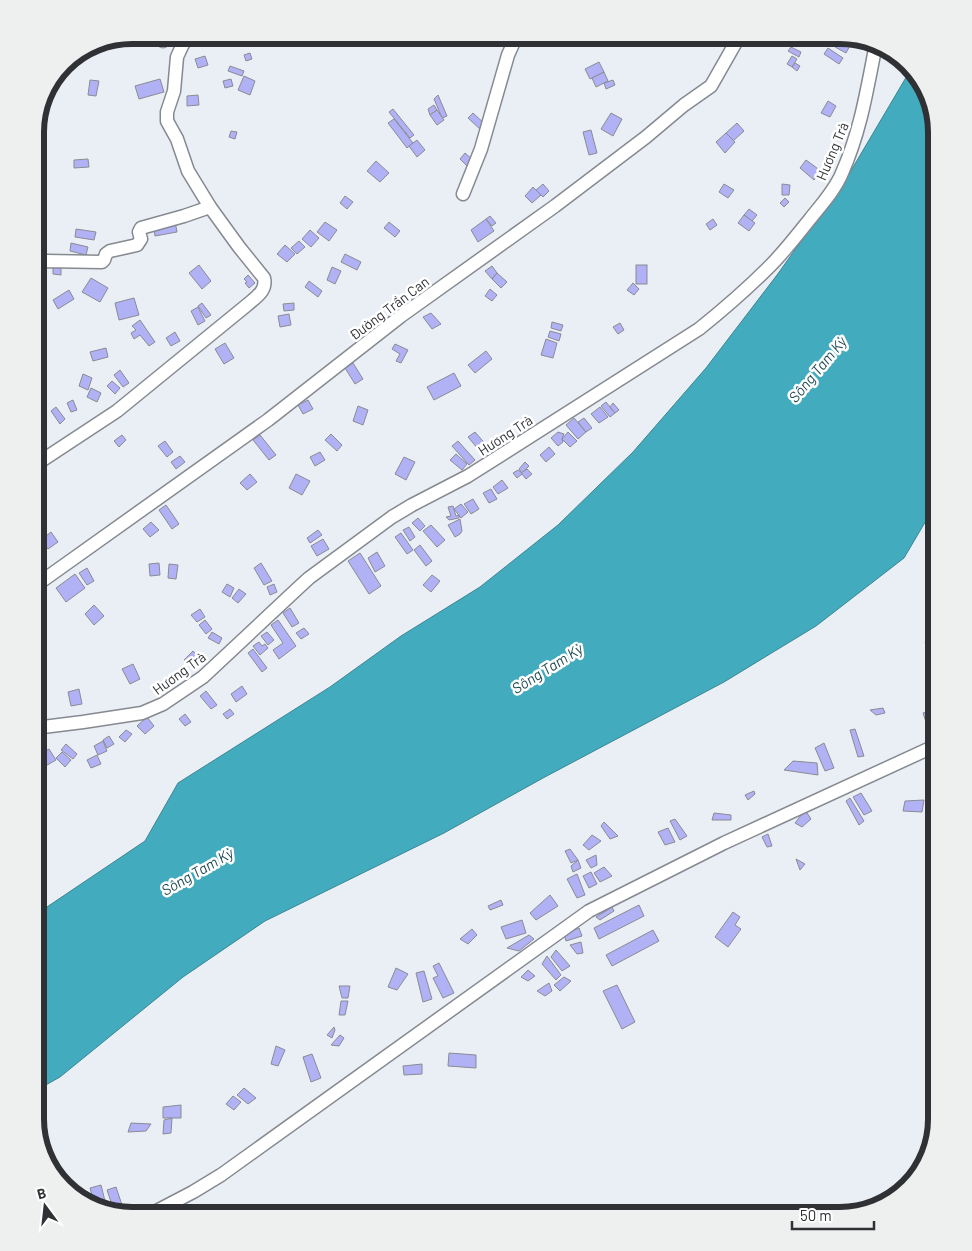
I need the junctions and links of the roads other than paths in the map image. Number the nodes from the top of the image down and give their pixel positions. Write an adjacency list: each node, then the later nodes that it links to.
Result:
1 (183, 44): 6 (street)
2 (513, 44): 5 (street)
3 (735, 44): 9 (street, Đường Trần Can)
4 (875, 51): 10 (street, Hương Trà)
5 (463, 194)
6 (210, 207): 7 (street); 8 (street)
7 (44, 262)
8 (44, 459)
9 (44, 580)
10 (44, 727)
11 (928, 749): 12 (street)
12 (165, 1207)

